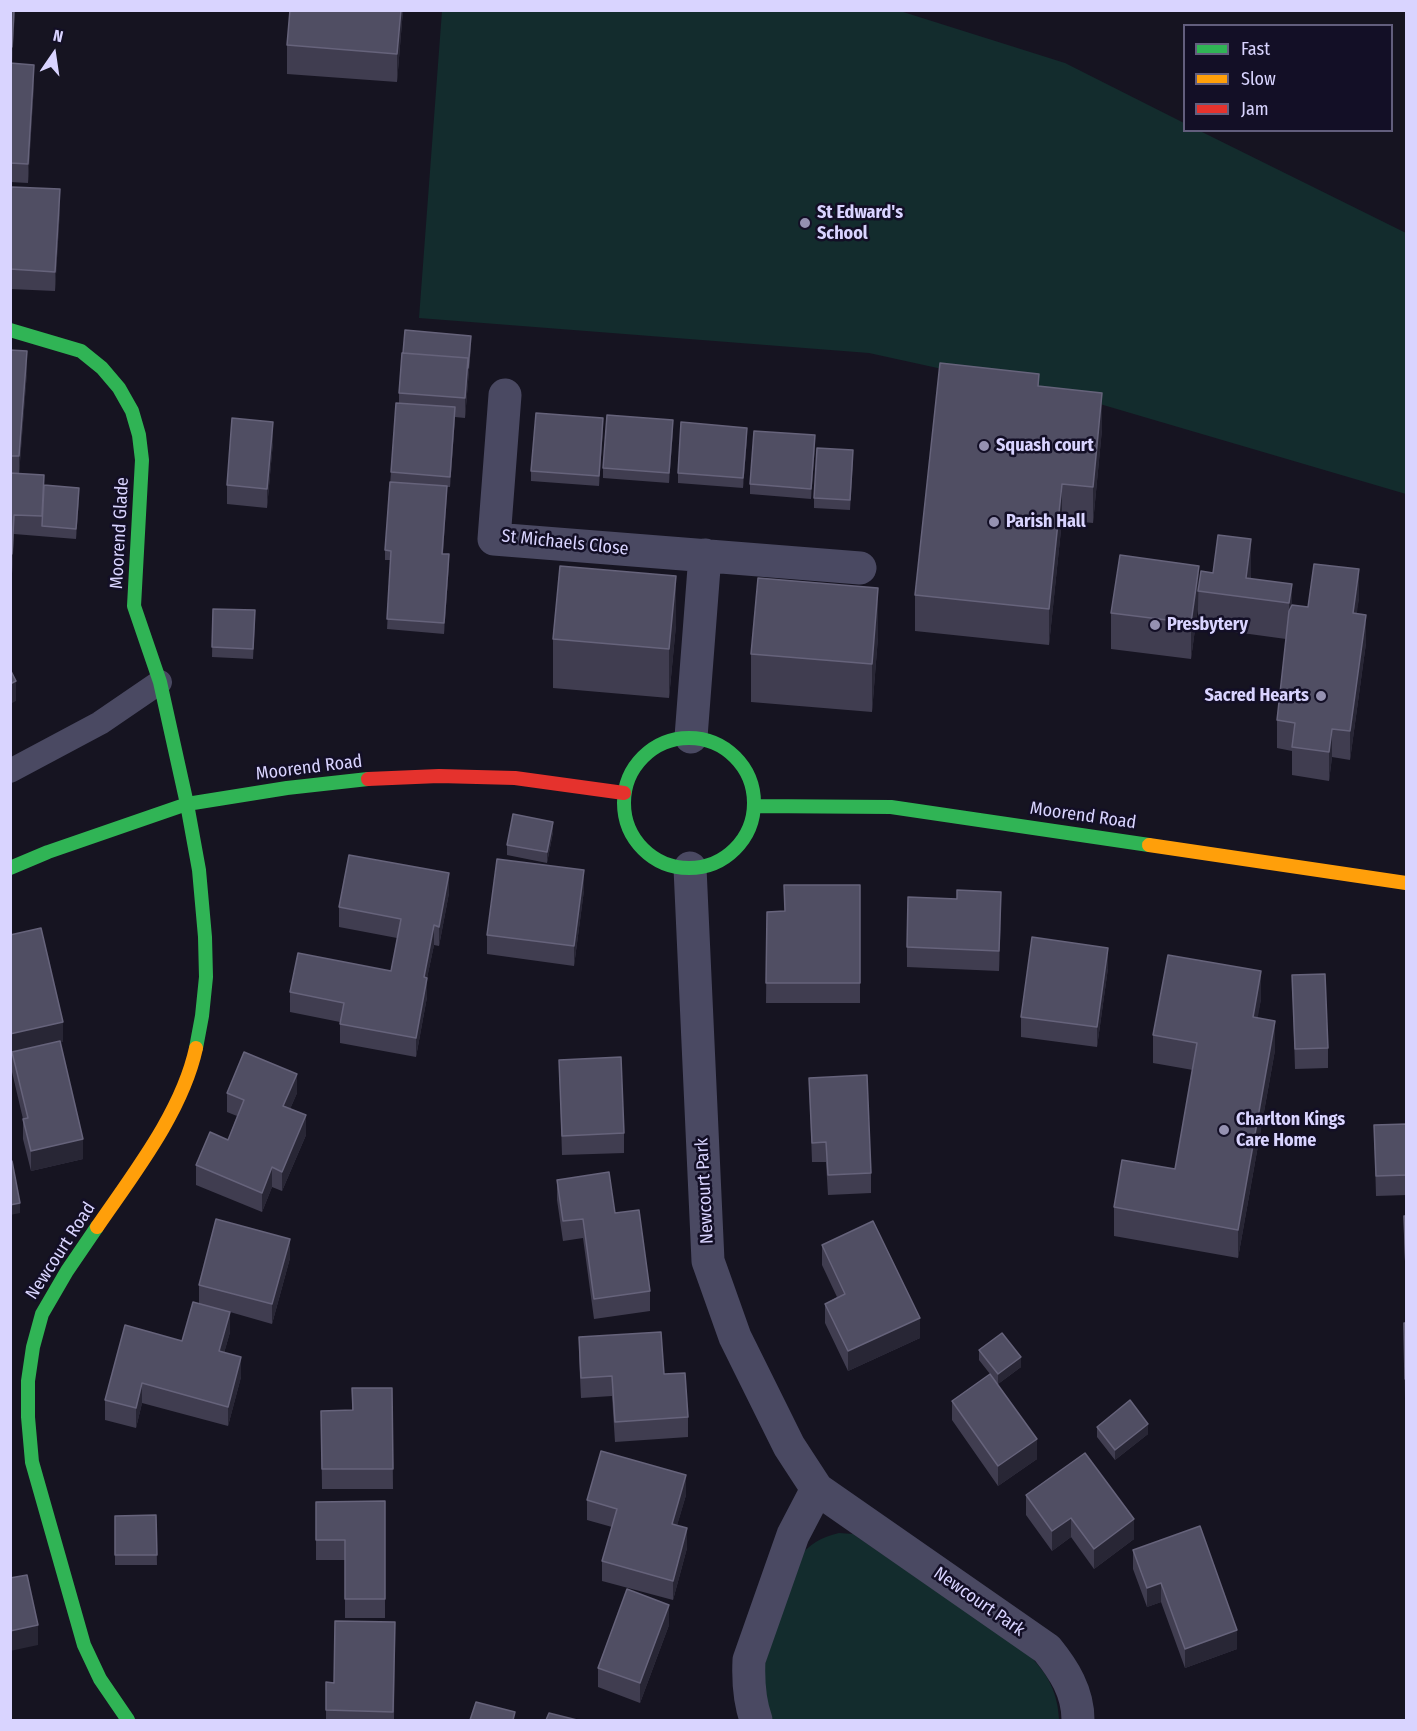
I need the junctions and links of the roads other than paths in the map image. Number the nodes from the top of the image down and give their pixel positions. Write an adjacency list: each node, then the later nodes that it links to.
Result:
1 (10, 330): 5 (street, Moorend Glade)
2 (505, 395): 3 (street, St Michaels Close)
3 (705, 555): 4 (street, St Michaels Close); 6 (street)
4 (860, 568)
5 (160, 682): 7 (lane); 9 (street, Moorend Glade)
6 (691, 737): 8 (street); 10 (street)
7 (10, 771)
8 (624, 793): 9 (street, Moorend Road); 12 (street)
9 (187, 804): 11 (street, Moorend Road); 15 (street, Newcourt Road)
10 (754, 806): 12 (street); 13 (street, Moorend Road)
11 (10, 868)
12 (690, 868): 14 (street, Newcourt Park)
13 (1407, 883)
14 (817, 1490): 16 (street); 17 (street, Newcourt Park)
15 (128, 1720)
16 (756, 1720)
17 (1078, 1720)

